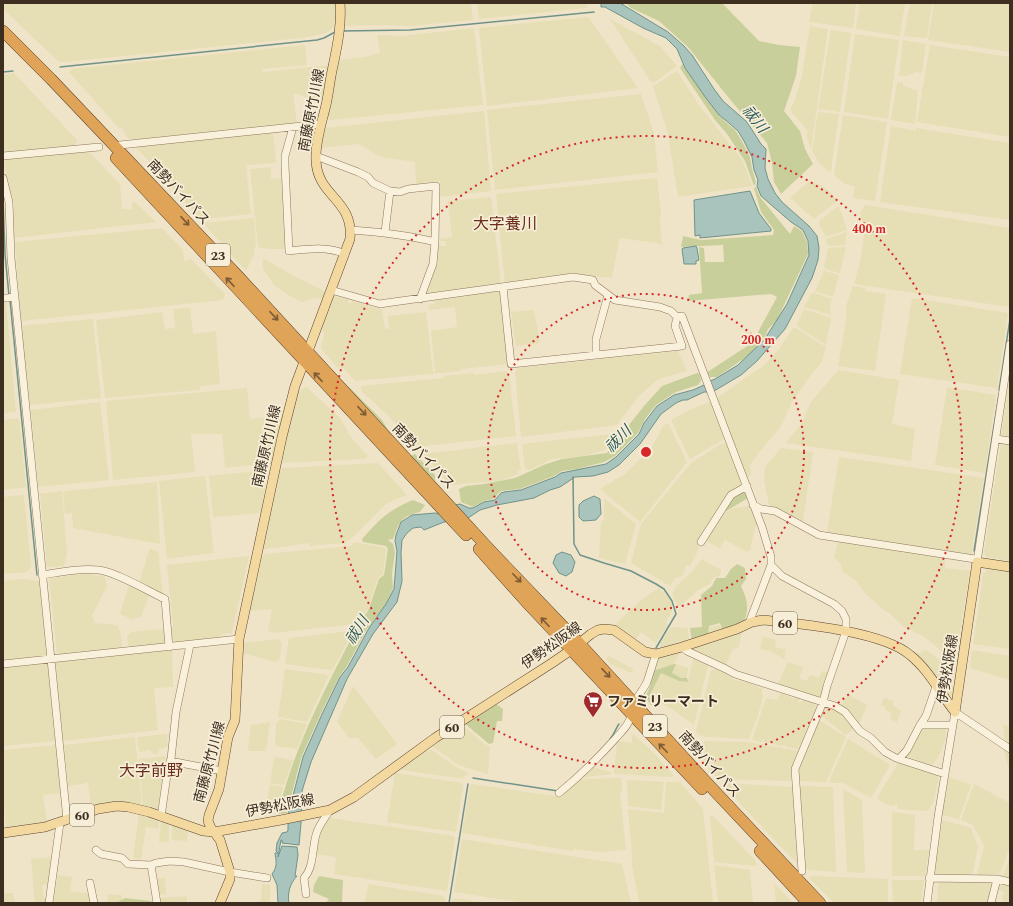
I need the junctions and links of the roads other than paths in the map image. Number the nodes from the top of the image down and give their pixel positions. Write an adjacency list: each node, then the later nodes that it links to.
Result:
1 (340, 3): 4 (main road, 南藤原竹川線)
2 (3, 31): 24 (highway, 南勢バイパス / 23, one-way to 24)
3 (3, 41): 24 (highway, 南勢バイパス / 23, one-way to 3)
4 (321, 124): 5 (street); 9 (main road, 南藤原竹川線)
5 (293, 127): 6 (street); 15 (street)
6 (120, 145)
7 (99, 147): 8 (street)
8 (3, 156)
9 (316, 156): 11 (street); 12 (main road, 南藤原竹川線)
10 (3, 178): 19 (street)
11 (390, 190): 13 (street); 14 (street)
12 (351, 230): 13 (street); 15 (main road, 南藤原竹川線)
13 (385, 232): 14 (street)
14 (435, 242): 20 (street)
15 (345, 254): 17 (main road, 南藤原竹川線)
16 (503, 287): 18 (street); 20 (street); 23 (street)
17 (331, 290): 20 (street); 24 (main road, 南藤原竹川線)
18 (608, 295): 21 (street); 23 (street)
19 (9, 298): 33 (street)
20 (420, 299)
21 (677, 317): 23 (street); 27 (street)
22 (1010, 344): 25 (street)
23 (596, 355)
24 (306, 357): 36 (main road, 南藤原竹川線); 39 (highway, 南勢バイパス / 23)
25 (996, 439): 26 (street); 30 (street)
26 (1010, 441)
27 (747, 486): 28 (street); 29 (street)
28 (753, 505): 30 (street); 31 (street)
29 (701, 542)
30 (978, 562): 32 (main road); 47 (main road, 伊勢松阪線)
31 (771, 565): 34 (street); 35 (street)
32 (1010, 567)
33 (42, 575): 38 (street); 42 (street)
34 (749, 623): 35 (main road, 伊勢松阪線 / 60); 40 (main road, 伊勢松阪線 / 60)
35 (846, 632): 44 (main road, 伊勢松阪線 / 60); 45 (street)
36 (239, 639): 37 (street); 53 (main road, 南藤原竹川線)
37 (190, 645): 38 (street); 52 (street)
38 (169, 647): 42 (street)
39 (575, 647): 41 (main road, 伊勢松阪線 / 60); 46 (highway, 南勢バイパス / 23); 56 (main road, 伊勢松阪線 / 60)
40 (682, 648): 41 (main road, 伊勢松阪線 / 60); 45 (street)
41 (656, 654): 46 (street)
42 (51, 659): 43 (street); 58 (street)
43 (3, 664)
44 (936, 687): 47 (main road, 伊勢松阪線 / 60); 48 (street)
45 (823, 702): 51 (street); 63 (street)
46 (633, 709): 55 (street); 75 (highway, 南勢バイパス / 23, one-way to 46); 76 (highway, 南勢バイパス / 23)
47 (955, 712): 49 (street); 50 (street)
48 (920, 725): 49 (street); 51 (street)
49 (953, 725): 54 (street)
50 (1010, 749)
51 (899, 758): 54 (street)
52 (170, 761): 53 (street); 57 (street)
53 (222, 771): 59 (main road, 南藤原竹川線)
54 (945, 774): 66 (street)
55 (559, 793)
56 (330, 810): 59 (main road, 伊勢松阪線 / 60); 70 (street)
57 (161, 817): 58 (main road, 伊勢松阪線 / 60); 59 (main road, 伊勢松阪線 / 60)
58 (63, 821): 60 (main road, 伊勢松阪線 / 60); 71 (street)
59 (214, 832): 64 (main road, 南藤原竹川線)
60 (3, 833)
61 (96, 850): 62 (street)
62 (151, 865): 64 (street); 73 (street)
63 (802, 871)
64 (230, 872): 65 (street); 74 (main road)
65 (267, 878)
66 (929, 878): 67 (street); 77 (street)
67 (997, 879): 68 (street); 78 (street)
68 (1010, 882)
69 (90, 883): 72 (street)
70 (306, 894)
71 (49, 903)
72 (94, 903)
73 (157, 903)
74 (220, 903)
75 (808, 903)
76 (820, 903)
77 (926, 903)
78 (991, 903)

